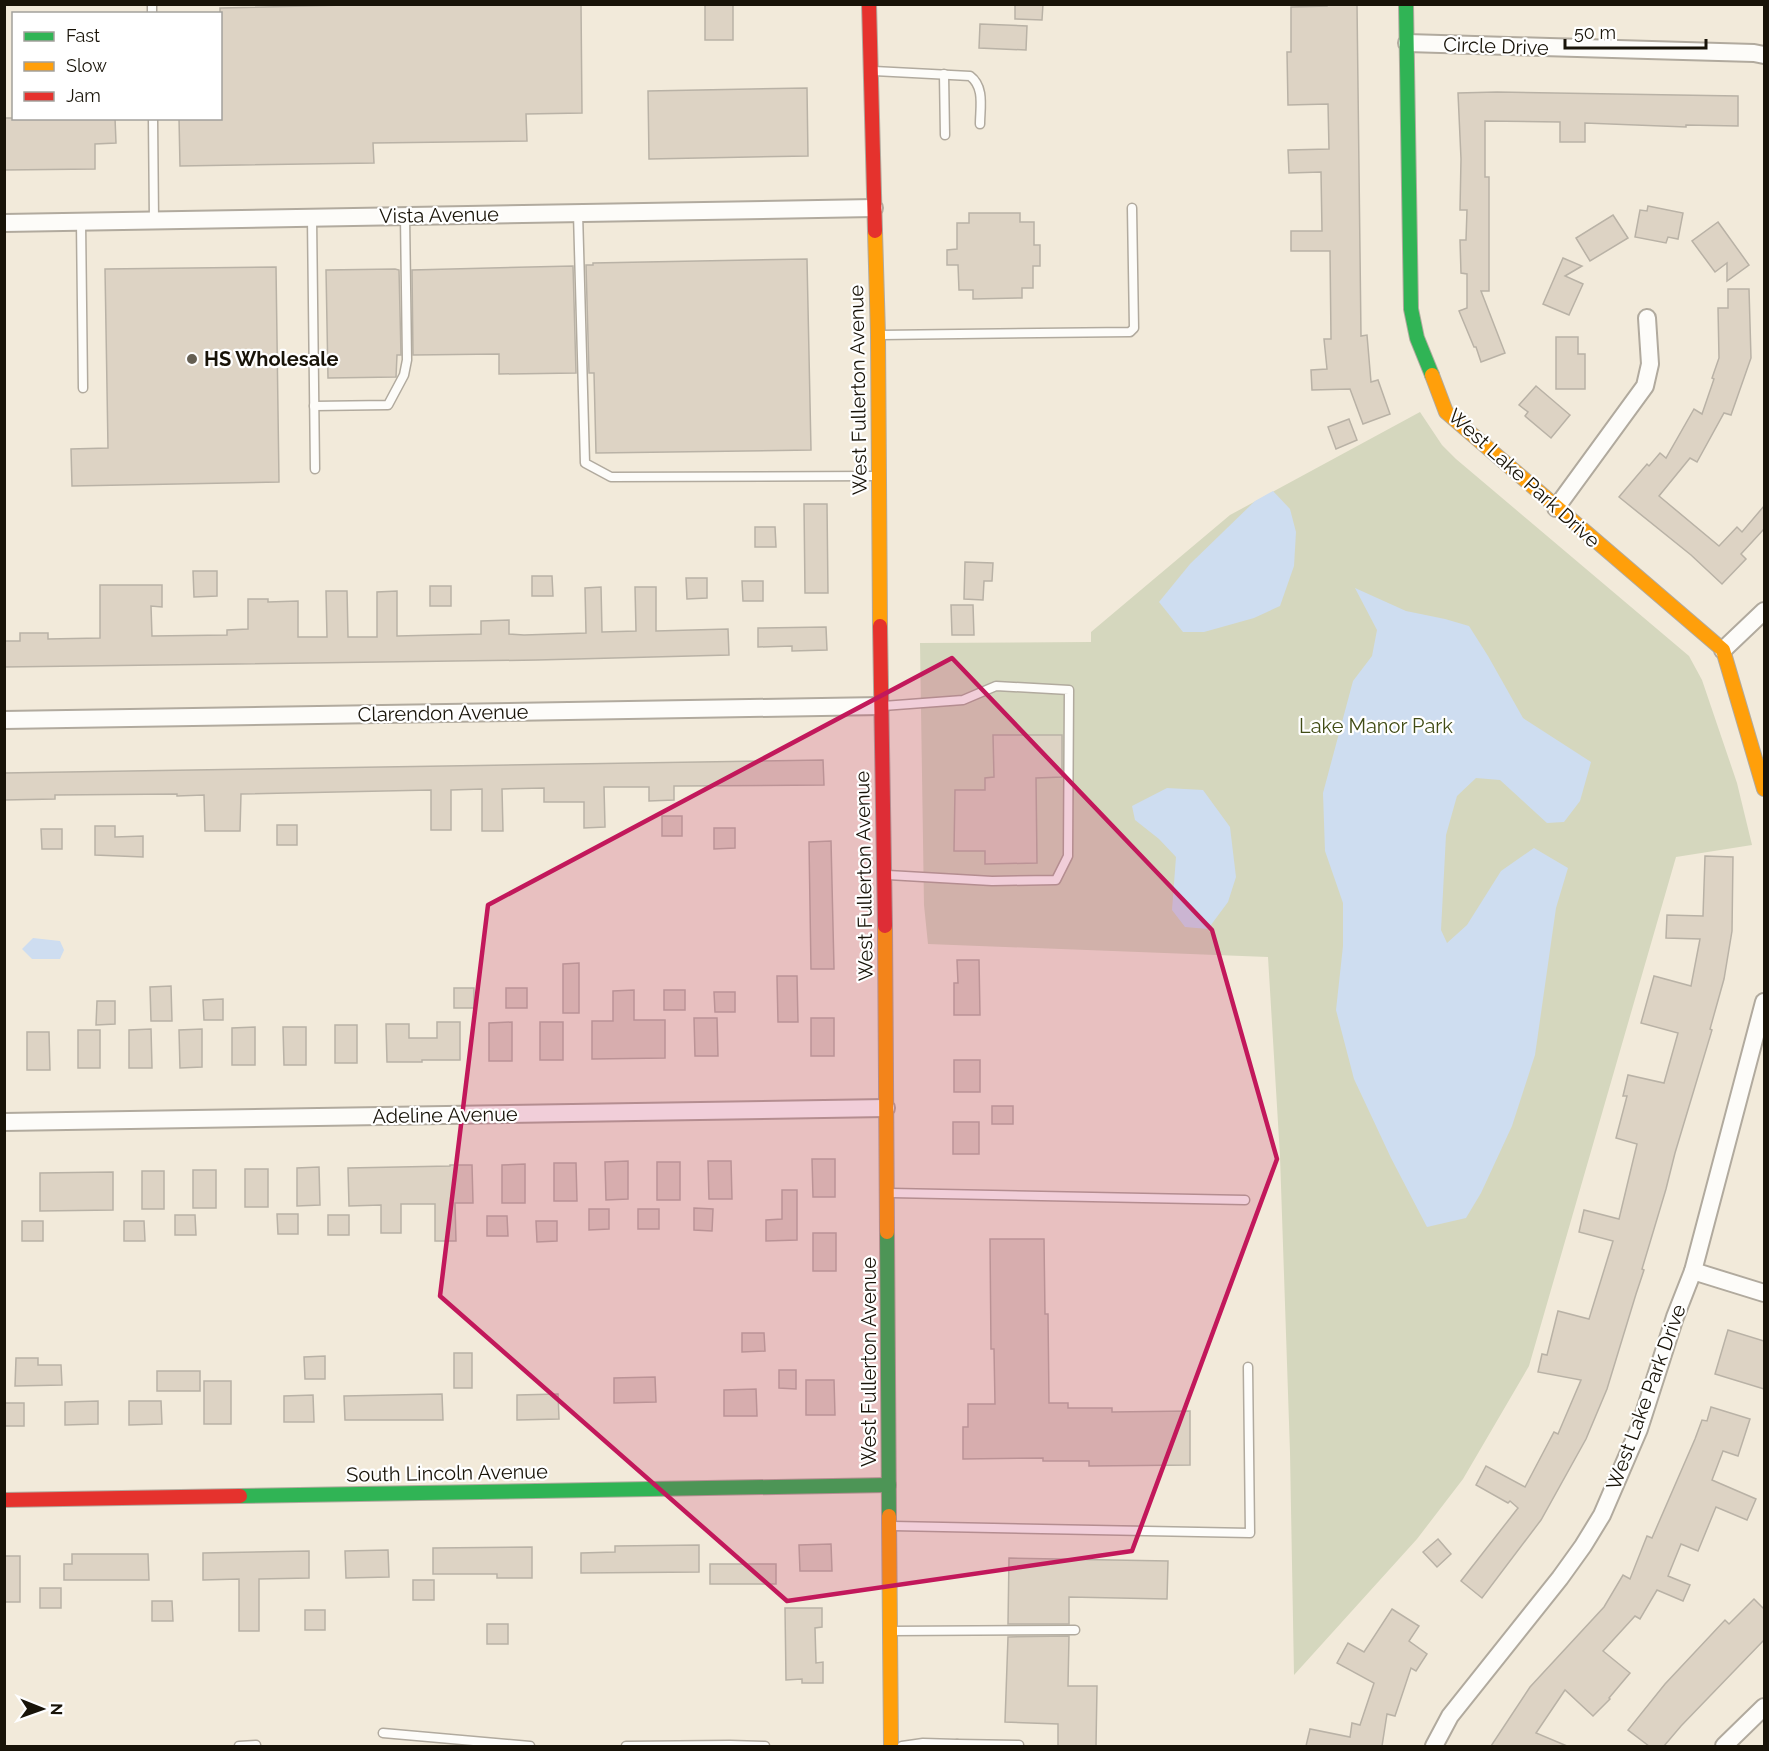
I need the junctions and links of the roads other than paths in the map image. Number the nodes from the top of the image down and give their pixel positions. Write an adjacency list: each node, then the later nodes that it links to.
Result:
1 (869, 4): 5 (street, West Fullerton Avenue)
2 (1406, 4): 3 (street, West Lake Park Drive)
3 (1407, 43): 4 (street, Circle Drive); 24 (street, West Lake Park Drive)
4 (1764, 55)
5 (871, 71): 6 (lane); 10 (street, West Fullerton Avenue)
6 (944, 74): 8 (lane); 9 (lane)
7 (153, 120): 15 (lane)
8 (980, 124)
9 (945, 135)
10 (874, 208): 12 (street, Vista Avenue); 19 (street, West Fullerton Avenue)
11 (1132, 208): 19 (lane)
12 (578, 213): 13 (street, Vista Avenue); 23 (lane)
13 (405, 216): 14 (street, Vista Avenue); 21 (lane)
14 (312, 218): 15 (street, Vista Avenue); 21 (lane)
15 (154, 221): 16 (street, Vista Avenue)
16 (81, 222): 17 (street, Vista Avenue); 20 (lane)
17 (4, 223)
18 (1647, 318): 24 (street)
19 (878, 335): 23 (street, West Fullerton Avenue)
20 (83, 388)
21 (314, 406): 22 (lane)
22 (315, 469)
23 (878, 476): 27 (street, West Fullerton Avenue)
24 (1556, 508): 26 (street, West Lake Park Drive)
25 (1764, 610): 26 (street)
26 (1723, 650): 29 (street)
27 (881, 706): 28 (street, Clarendon Avenue); 30 (street, West Fullerton Avenue); 30 (lane)
28 (4, 720)
29 (1764, 789)
30 (885, 875): 32 (street, West Fullerton Avenue)
31 (1764, 1002): 36 (street, West Lake Park Drive)
32 (886, 1108): 33 (street, Adeline Avenue); 34 (street, West Fullerton Avenue)
33 (4, 1122)
34 (887, 1192): 35 (lane); 39 (street, West Fullerton Avenue)
35 (1245, 1200)
36 (1693, 1270): 37 (street); 55 (street, West Lake Park Drive)
37 (1764, 1293)
38 (1248, 1367): 41 (lane)
39 (889, 1485): 40 (street, South Lincoln Avenue); 41 (street, West Fullerton Avenue)
40 (4, 1500)
41 (889, 1526): 43 (street, West Fullerton Avenue)
42 (1075, 1630): 43 (lane)
43 (890, 1631): 53 (street, West Fullerton Avenue)
44 (1764, 1707): 56 (street)
45 (383, 1733): 50 (lane)
46 (256, 1745): 49 (lane)
47 (957, 1745): 48 (lane); 54 (lane)
48 (1019, 1745)
49 (239, 1746)
50 (530, 1746)
51 (626, 1746): 52 (lane)
52 (765, 1746)
53 (891, 1746)
54 (902, 1746)
55 (1434, 1746)
56 (1724, 1746)

